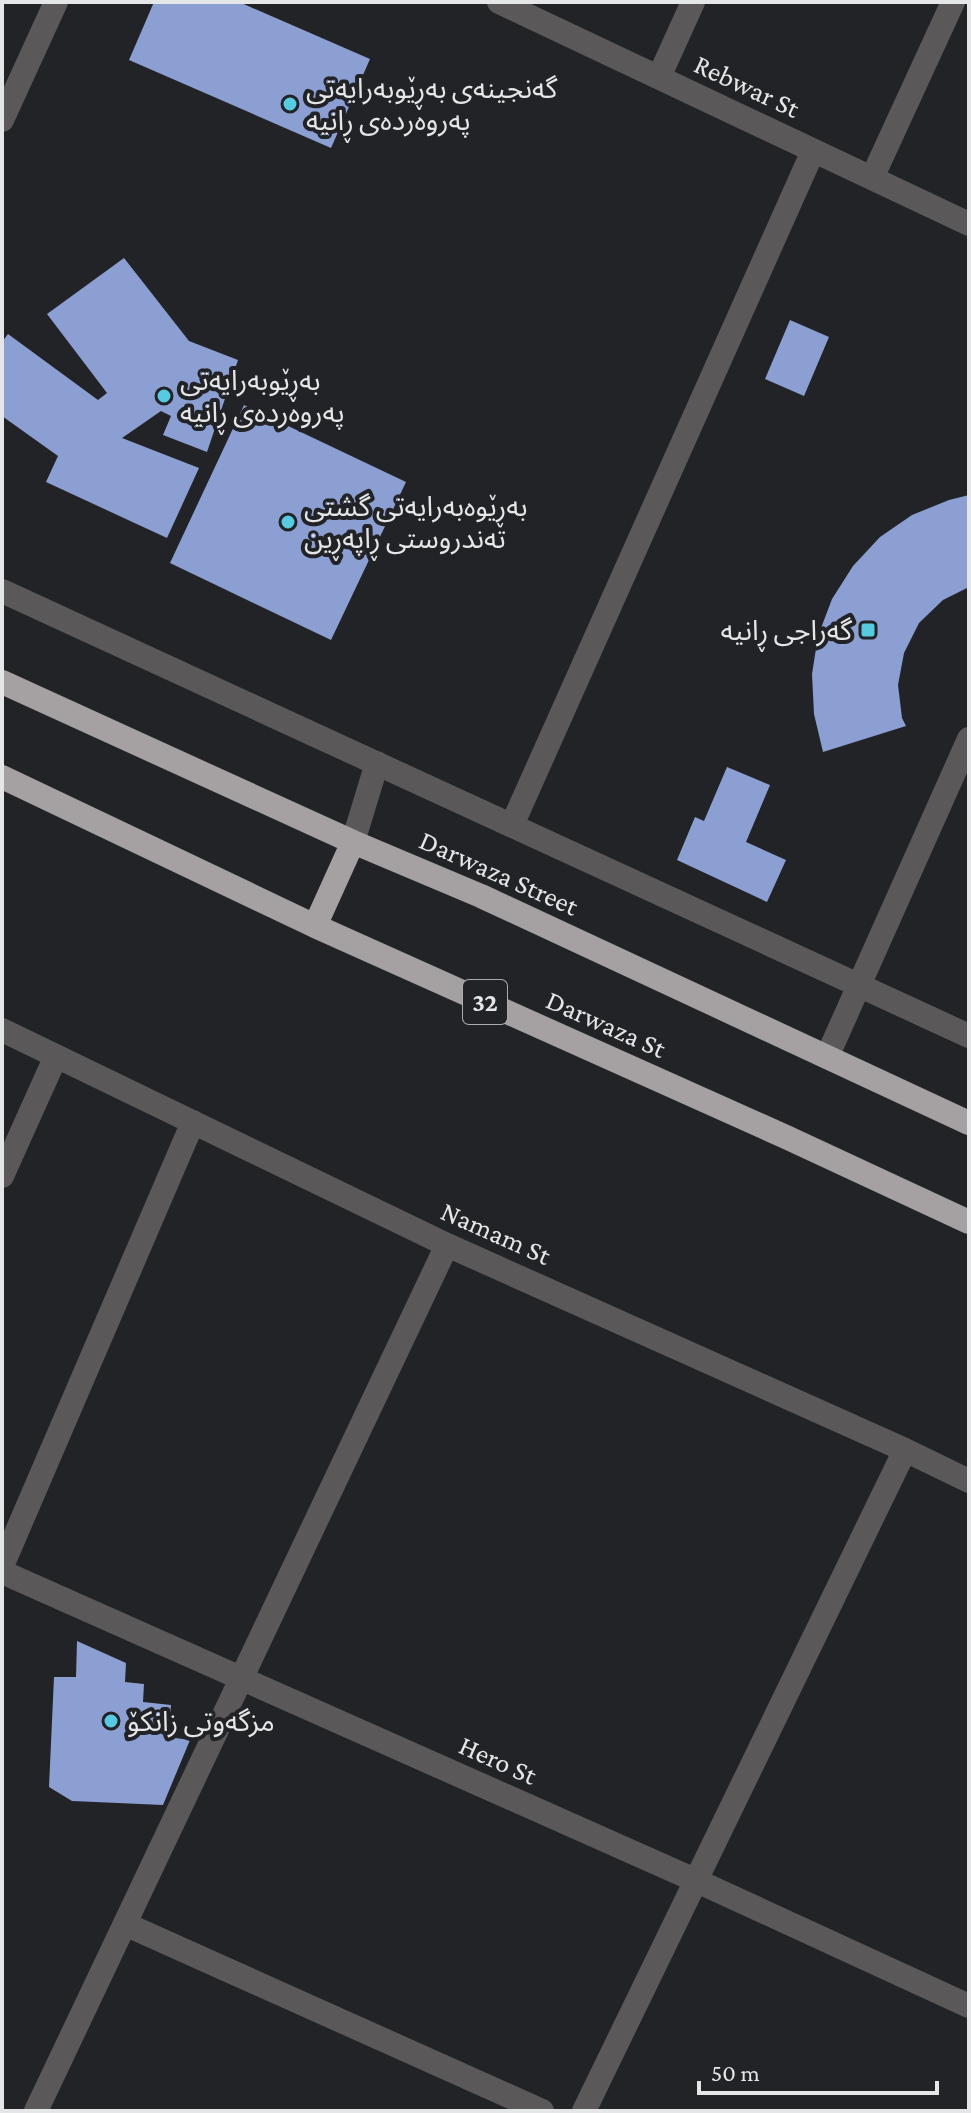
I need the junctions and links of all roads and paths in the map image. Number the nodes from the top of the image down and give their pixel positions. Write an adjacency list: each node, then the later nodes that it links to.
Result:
1 (56, 2): 6 (street)
2 (499, 2): 5 (street, Rebwar St)
3 (693, 2): 5 (street)
4 (953, 2): 8 (street)
5 (659, 77): 7 (street, Rebwar St)
6 (2, 120)
7 (813, 151): 8 (street, Rebwar St); 15 (street)
8 (872, 178): 9 (street, Rebwar St)
9 (969, 224)
10 (2, 591): 13 (street)
11 (2, 682): 16 (highway, Darwaza Street)
12 (969, 739): 18 (street)
13 (377, 763): 15 (street); 16 (street)
14 (2, 777): 17 (highway, Darwaza St / 32)
15 (512, 825): 18 (street)
16 (353, 842): 17 (highway); 22 (highway, Darwaza Street)
17 (315, 926): 26 (highway, Darwaza St / 32)
18 (859, 985): 20 (street); 22 (street)
19 (2, 1030): 21 (street, Namam St)
20 (969, 1036)
21 (56, 1056): 23 (street, Namam St); 25 (street)
22 (827, 1057): 24 (highway, Darwaza Street)
23 (193, 1122): 27 (street, Namam St); 30 (street)
24 (969, 1123)
25 (2, 1176)
26 (969, 1222)
27 (447, 1245): 28 (street, Namam St); 31 (street)
28 (905, 1450): 29 (street, Namam St); 32 (street)
29 (969, 1481)
30 (2, 1569): 31 (street, Hero St)
31 (242, 1678): 32 (street, Hero St); 33 (street)
32 (697, 1881): 34 (street, Hero St); 37 (street)
33 (125, 1924): 35 (street); 36 (street)
34 (969, 2006)
35 (36, 2111)
36 (542, 2111)
37 (584, 2111)

